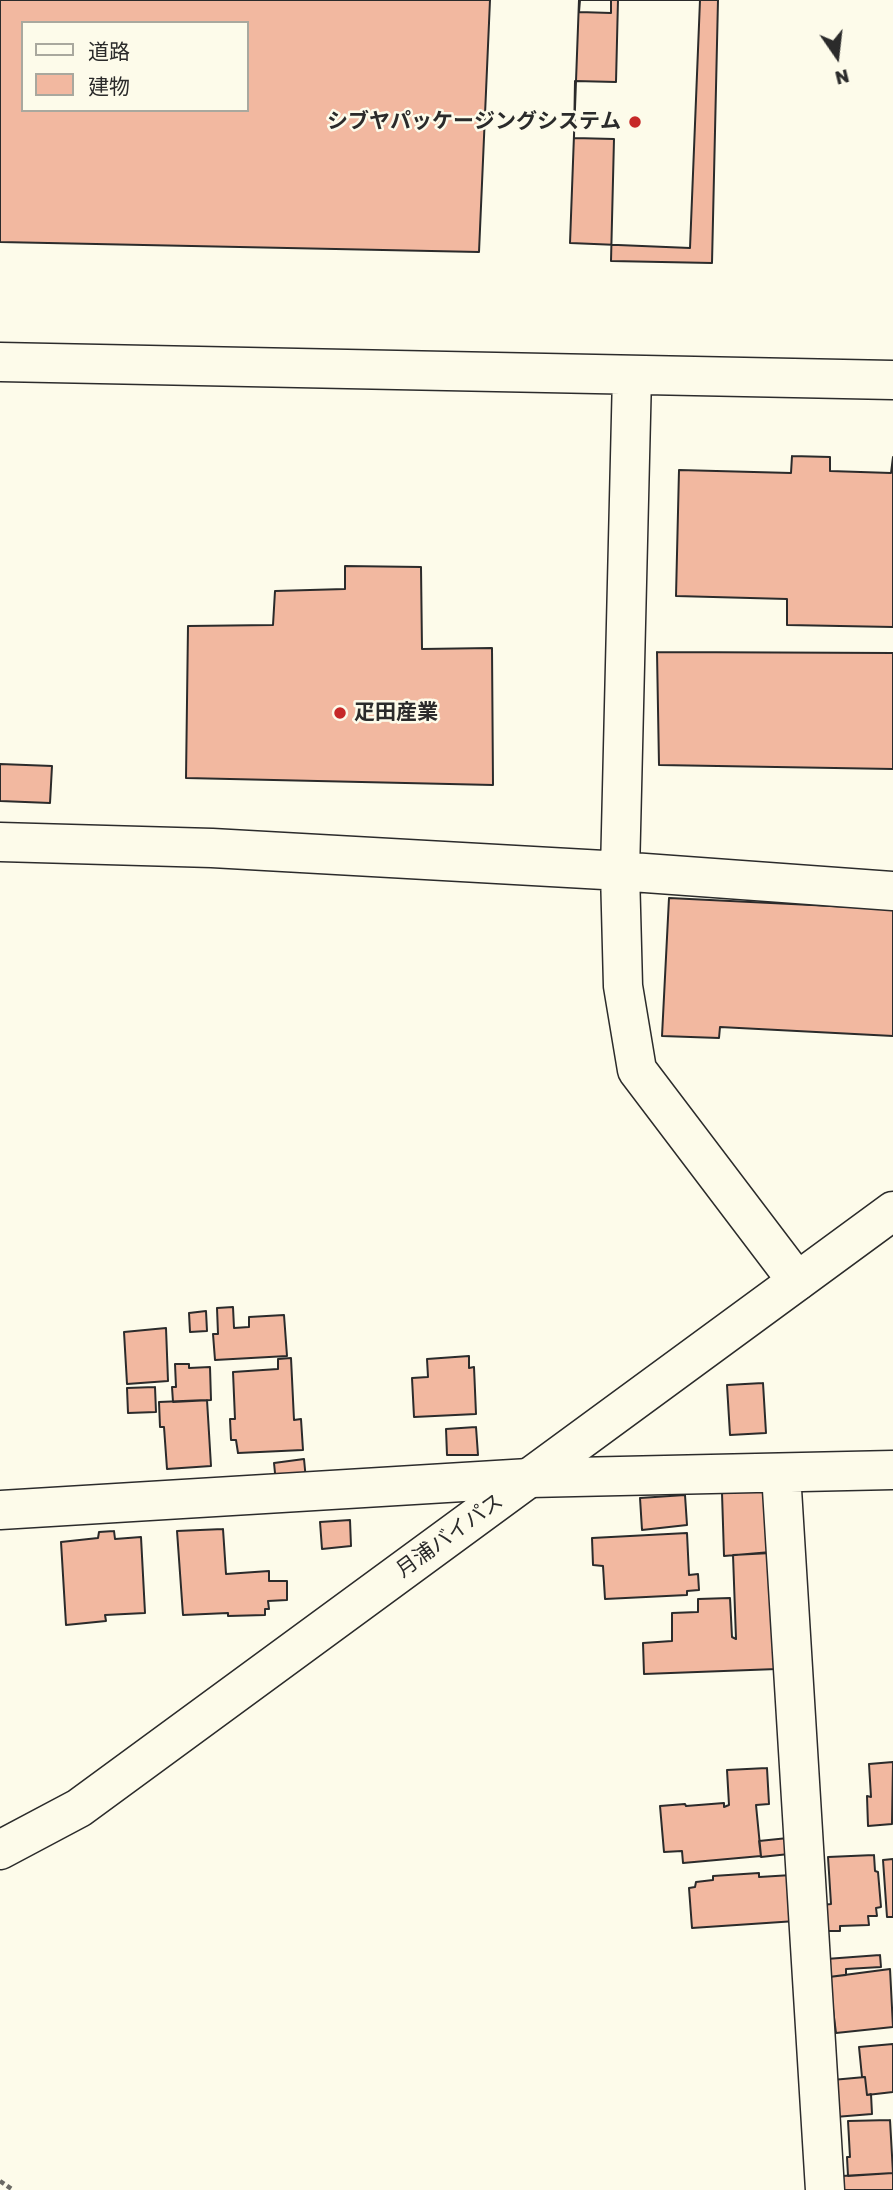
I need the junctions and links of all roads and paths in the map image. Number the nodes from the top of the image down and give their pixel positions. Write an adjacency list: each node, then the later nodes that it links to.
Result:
1 (0, 362): 2 (main road)
2 (632, 375): 3 (main road); 5 (main road)
3 (893, 380)
4 (0, 842): 5 (main road)
5 (621, 872): 6 (main road); 8 (main road)
6 (893, 891)
7 (893, 1211): 8 (main road, 月浦バイパス)
8 (797, 1282): 11 (main road, 月浦バイパス)
9 (893, 1469): 10 (main road)
10 (781, 1473): 11 (main road); 16 (main road)
11 (529, 1478): 12 (main road); 13 (main road, 月浦バイパス)
12 (0, 1510)
13 (0, 1850)
14 (0, 2181): 15 (path)
15 (13, 2190)
16 (825, 2190)

